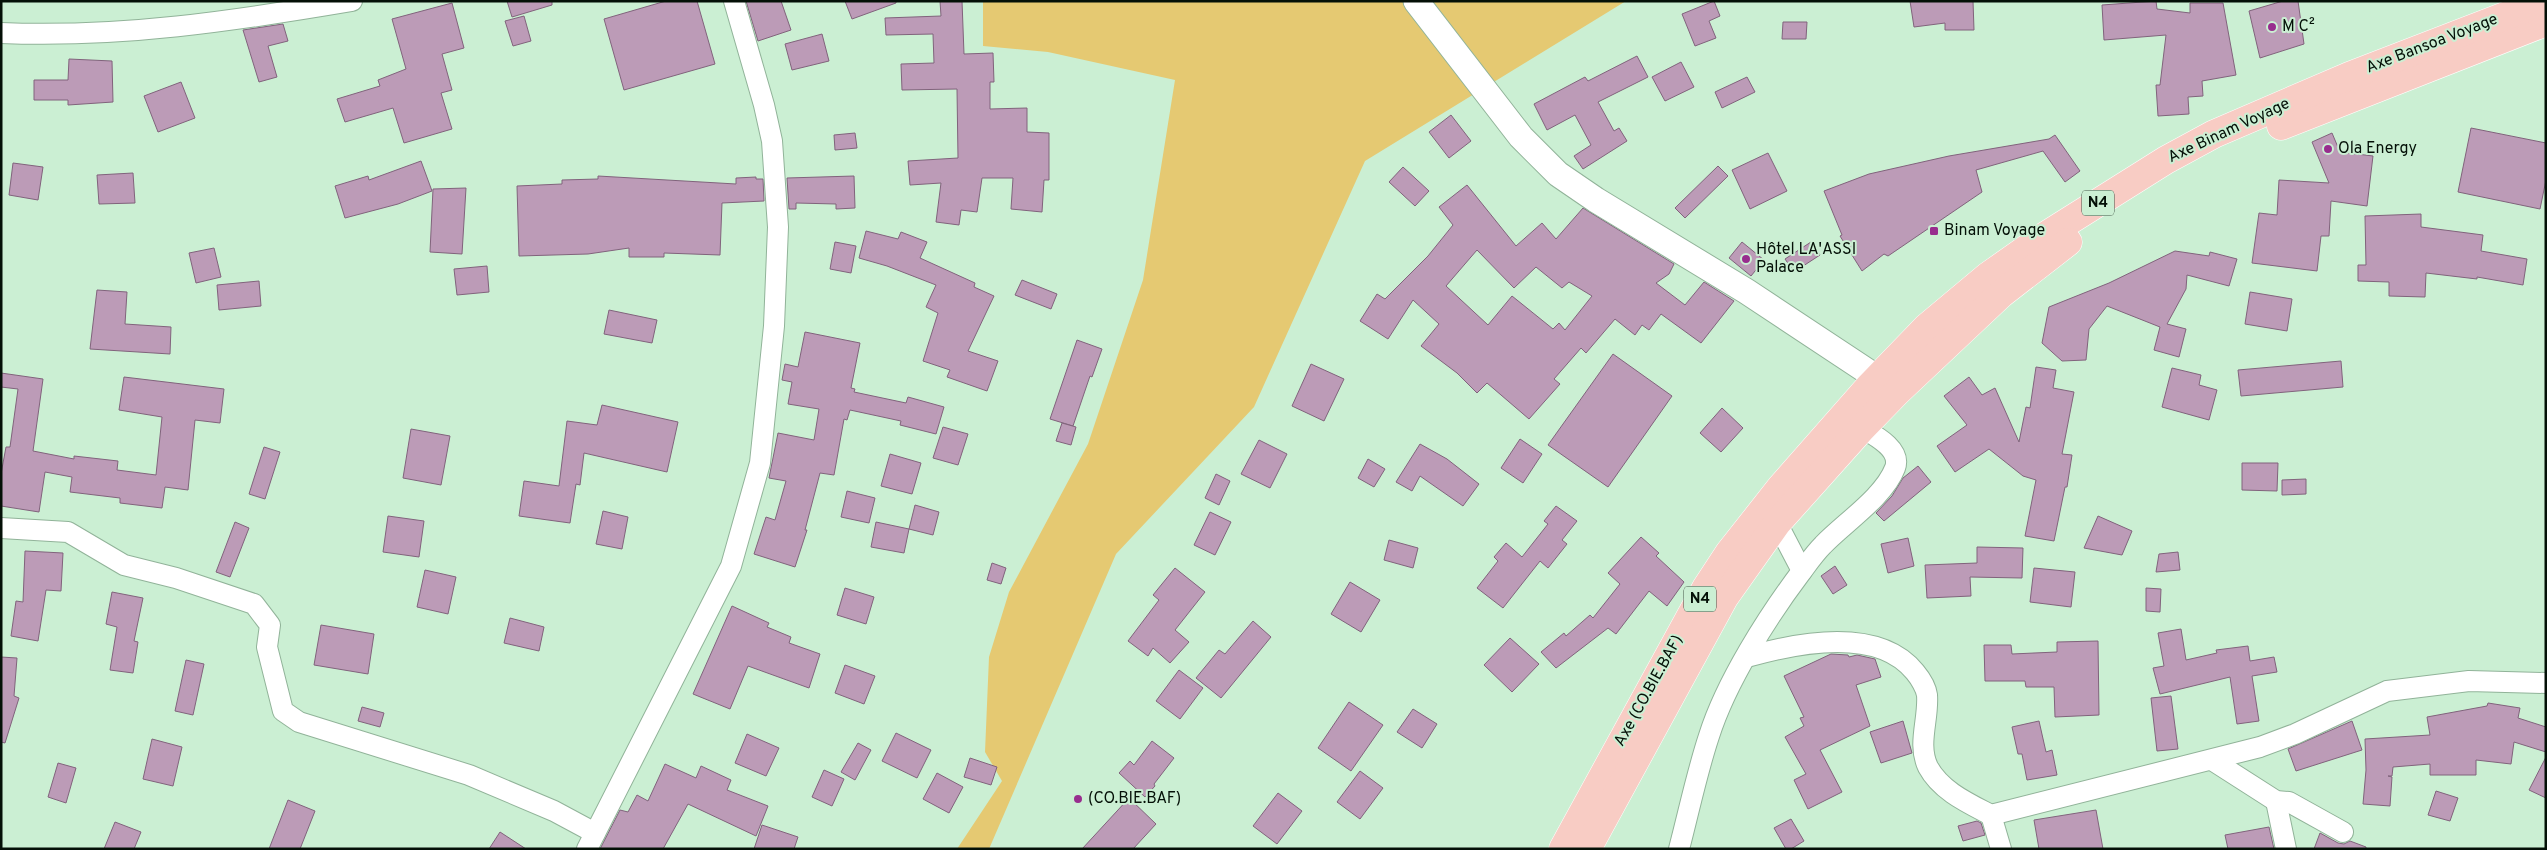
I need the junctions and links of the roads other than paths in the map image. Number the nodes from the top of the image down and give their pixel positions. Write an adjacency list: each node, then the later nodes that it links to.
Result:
1 (352, 1): 6 (street)
2 (734, 1): 19 (street)
3 (1416, 1): 8 (street)
4 (2544, 1): 7 (highway, Axe Bansoa Voyage / N4)
5 (2546, 22): 7 (highway, Axe Bansoa Voyage / N4)
6 (1, 33)
7 (2353, 86): 8 (highway, Axe Binam Voyage / N4)
8 (1888, 385): 9 (highway, Axe (CO.BIE.BAF) / N4); 20 (highway, Axe (CO.BIE.BAF) / N4)
9 (1862, 428): 10 (highway, Axe (CO.BIE.BAF) / N4); 12 (street)
10 (1777, 523): 12 (street); 20 (highway, Axe (CO.BIE.BAF) / N4)
11 (1, 528): 19 (street)
12 (1802, 571): 13 (street)
13 (1747, 657): 17 (street); 21 (street)
14 (2546, 683): 15 (street)
15 (2212, 760): 16 (street); 17 (street)
16 (2276, 801): 18 (street); 23 (street)
17 (1991, 815): 22 (street)
18 (2343, 832)
19 (591, 841)
20 (1579, 846)
21 (1679, 849)
22 (2001, 849)
23 (2286, 849)

